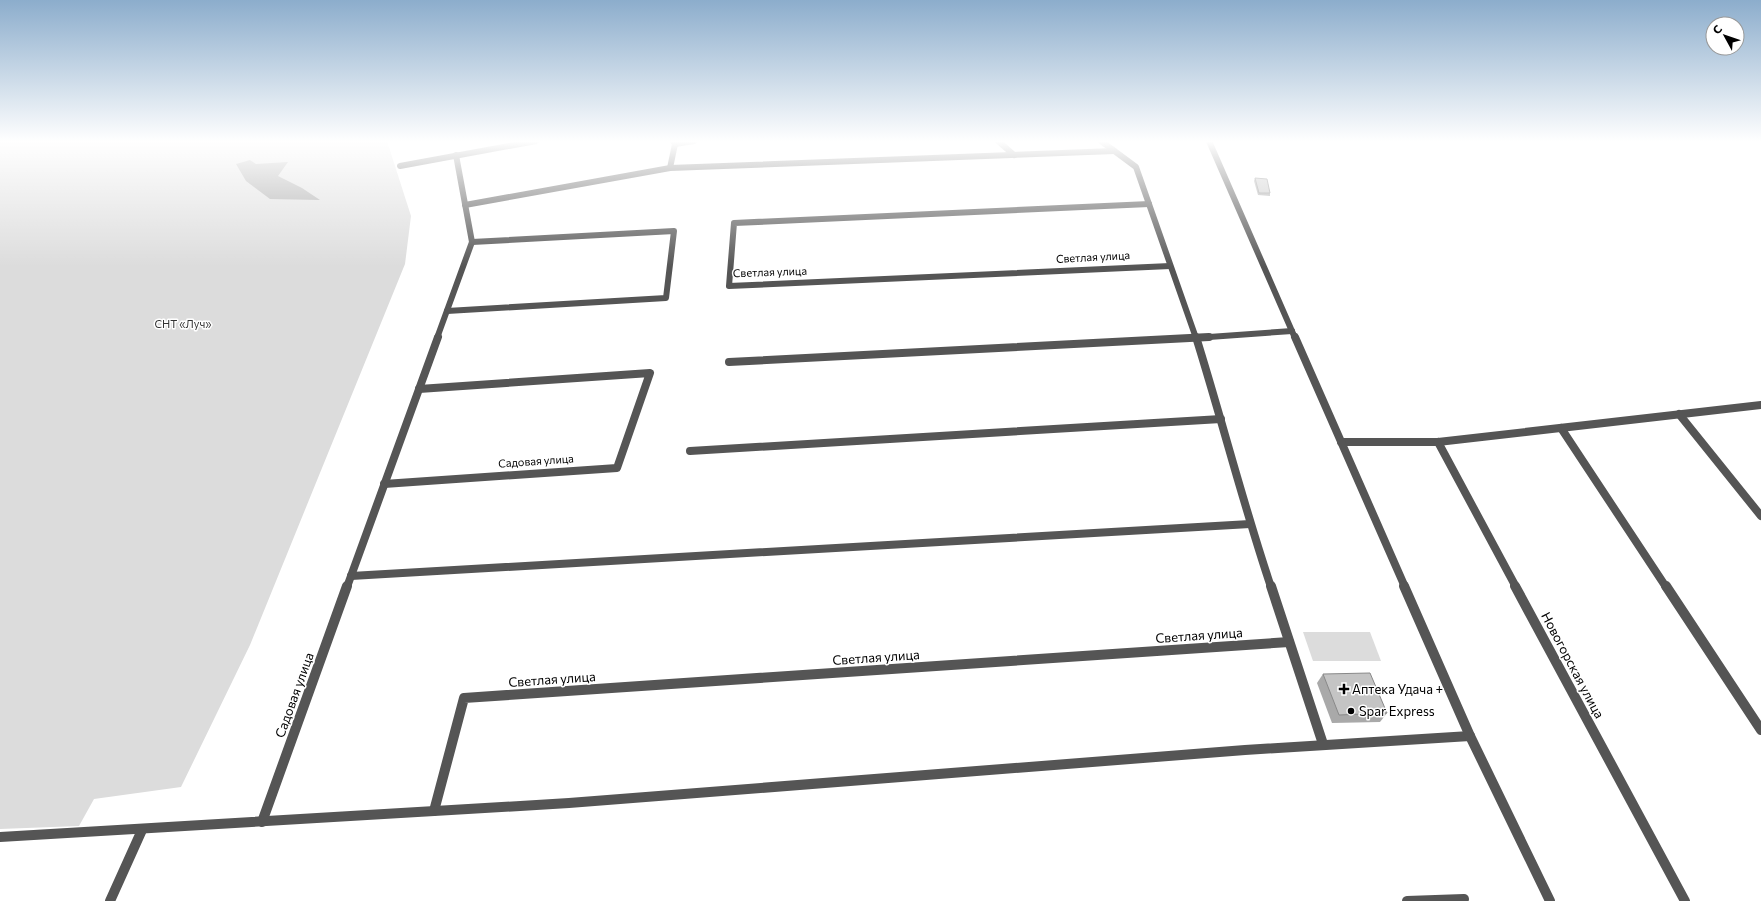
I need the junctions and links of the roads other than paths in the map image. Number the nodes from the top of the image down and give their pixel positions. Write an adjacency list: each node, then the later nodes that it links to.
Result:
1 (461, 183): 6 (street)
2 (587, 183): 6 (street)
3 (1142, 183): 5 (street)
4 (1228, 183): 10 (street)
5 (1149, 204): 8 (street); 8 (street, Светлая улица)
6 (465, 205): 7 (street)
7 (472, 242): 9 (street, Садовая улица); 9 (street)
8 (1170, 266): 11 (street)
9 (447, 311): 13 (street, Садовая улица)
10 (1292, 331): 11 (street); 18 (street)
11 (1196, 338): 12 (street); 16 (street)
12 (729, 362)
13 (419, 389): 21 (street, Садовая улица); 21 (street, Садовая улица)
14 (1761, 405): 15 (street)
15 (1679, 414): 17 (street); 22 (street)
16 (1221, 419): 20 (street); 23 (street)
17 (1561, 428): 19 (street); 26 (street)
18 (1341, 442): 19 (street); 27 (street)
19 (1438, 442): 37 (street, Новогорская улица)
20 (690, 451)
21 (384, 484): 24 (street, Садовая улица)
22 (1761, 516)
23 (1250, 524): 24 (street); 25 (street)
24 (351, 576): 30 (street, Садовая улица)
25 (1289, 642): 28 (street); 29 (street, Светлая улица)
26 (1761, 730)
27 (1470, 736): 28 (street); 36 (street)
28 (1323, 744): 29 (street)
29 (434, 811): 30 (street)
30 (262, 822): 31 (street)
31 (142, 830): 32 (street); 34 (street)
32 (0, 837)
33 (1464, 898): 35 (street)
34 (110, 901)
35 (1407, 901)
36 (1550, 901)
37 (1685, 901)

